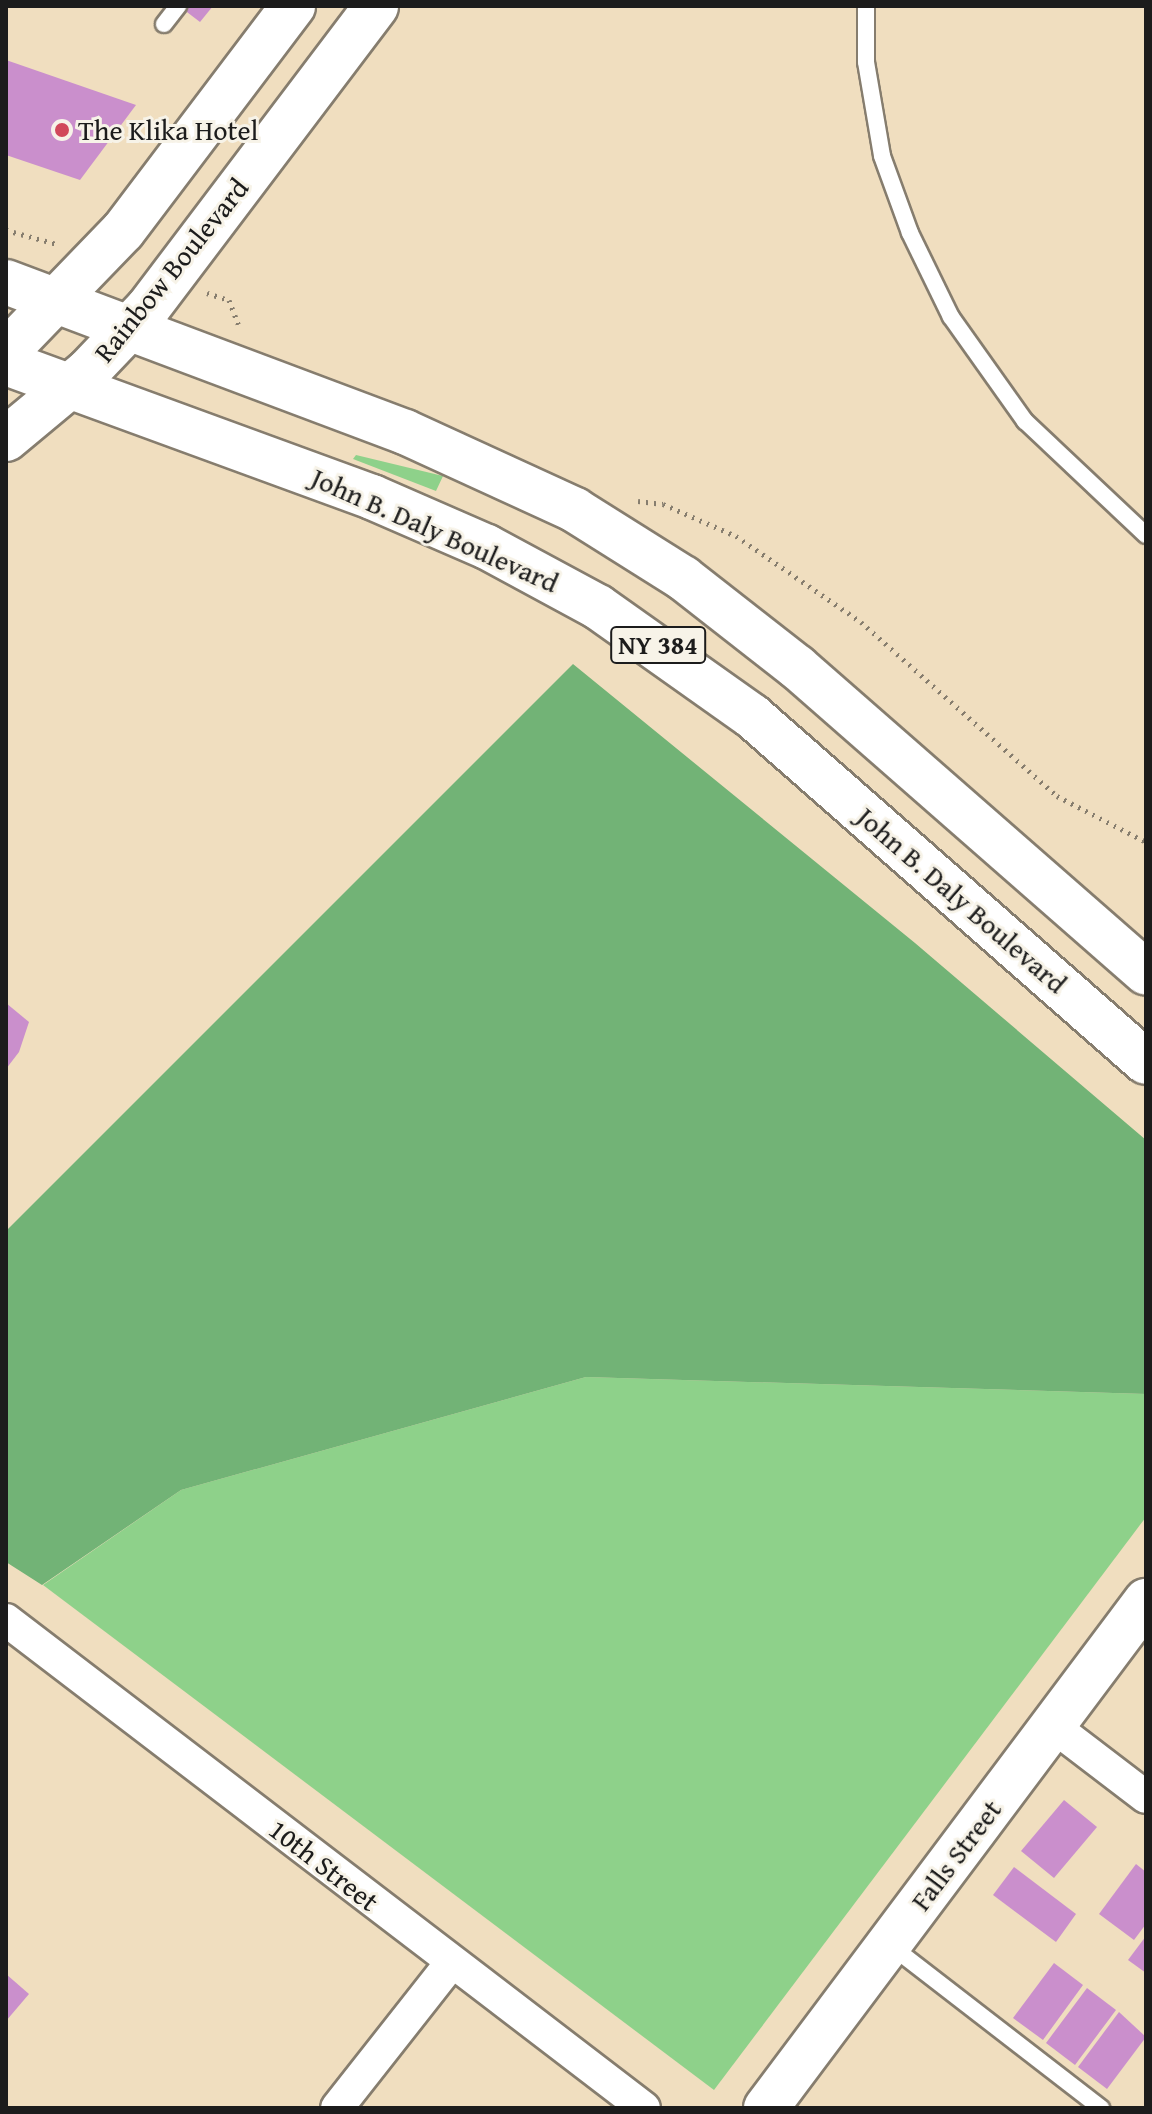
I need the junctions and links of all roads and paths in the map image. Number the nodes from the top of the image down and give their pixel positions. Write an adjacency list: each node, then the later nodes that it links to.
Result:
1 (178, 6): 5 (lane)
2 (293, 6): 9 (main road)
3 (376, 6): 10 (main road, Rainbow Boulevard)
4 (866, 6): 16 (lane)
5 (164, 24)
6 (6, 230): 7 (path)
7 (58, 244)
8 (6, 282): 9 (main road)
9 (58, 302): 10 (main road, NY 384); 11 (main road)
10 (128, 331): 13 (main road, Rainbow Boulevard); 18 (main road, NY 384)
11 (6, 352)
12 (6, 363): 13 (main road, John B. Daly Boulevard)
13 (71, 386): 14 (main road, Rainbow Boulevard); 19 (main road, John B. Daly Boulevard / NY 384)
14 (6, 439)
15 (633, 500): 17 (path)
16 (1146, 535)
17 (1146, 842)
18 (1146, 973)
19 (1146, 1062)
20 (1146, 1601): 22 (main road, Falls Street)
21 (6, 1620): 25 (street, 10th Street)
22 (1053, 1726): 23 (street); 24 (main road, Falls Street)
23 (1146, 1797)
24 (889, 1944): 28 (main road, Falls Street); 29 (lane)
25 (451, 1963): 26 (street); 27 (street, 10th Street)
26 (337, 2108)
27 (644, 2108)
28 (766, 2108)
29 (1101, 2108)

